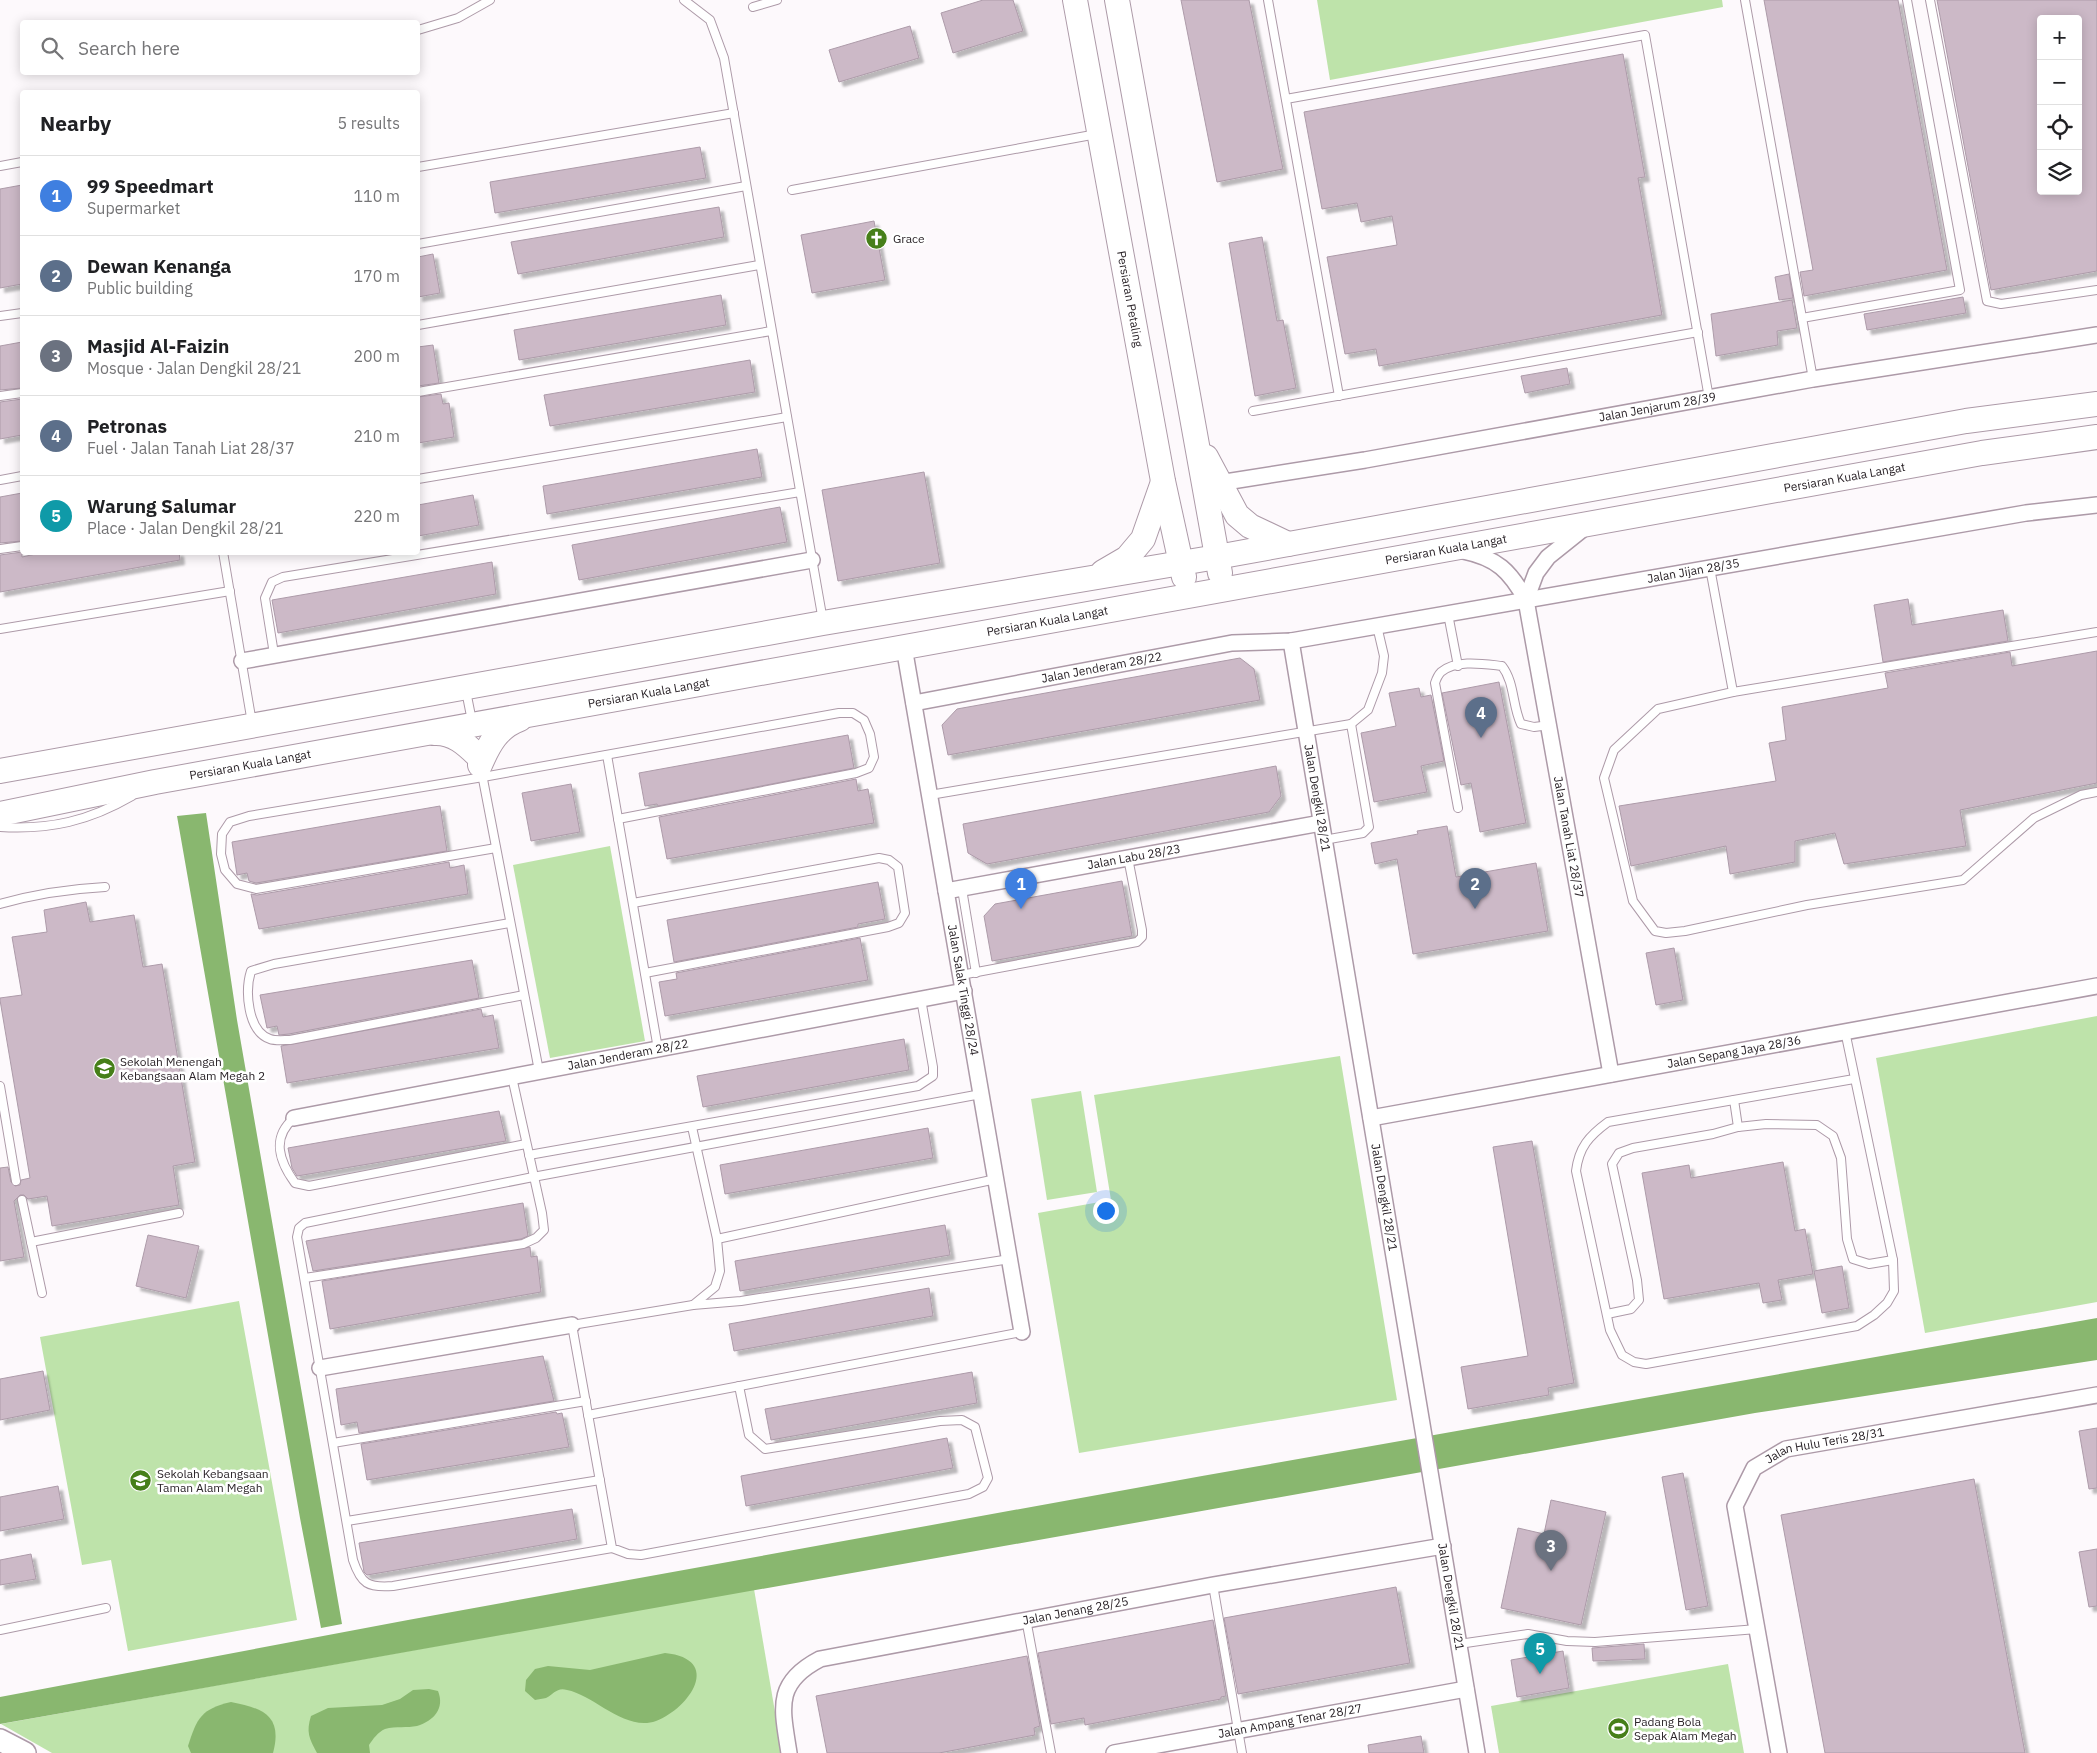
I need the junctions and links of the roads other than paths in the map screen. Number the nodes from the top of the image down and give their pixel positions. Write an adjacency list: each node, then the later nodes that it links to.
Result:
1 (490, 0): 11 (lane)
2 (684, 0): 13 (lane)
3 (778, 0): 10 (lane)
4 (1075, 0): 14 (main road, Persiaran Petaling)
5 (1117, 0): 39 (main road)
6 (1268, 0): 12 (lane)
7 (1745, 0): 25 (lane)
8 (1907, 0): 25 (lane)
9 (1930, 0): 22 (lane)
10 (753, 7)
11 (420, 29)
12 (1286, 98): 28 (lane); 34 (lane)
13 (734, 113): 17 (lane); 18 (lane)
14 (1099, 134): 19 (lane); 45 (main road, Persiaran Petaling)
15 (20, 162): 16 (lane)
16 (0, 166)
17 (420, 167)
18 (746, 186): 20 (lane); 21 (lane)
19 (792, 190)
20 (420, 244)
21 (759, 265): 26 (lane); 27 (lane)
22 (2097, 290)
23 (20, 312): 24 (lane)
24 (0, 316)
25 (1802, 318): 30 (lane)
26 (420, 325)
27 (771, 331): 31 (lane); 38 (lane)
28 (1698, 332): 34 (lane); 35 (lane)
29 (2097, 335): 30 (street, Jalan Jenjarum 28/39)
30 (1813, 379): 35 (street, Jalan Jenjarum 28/39)
31 (420, 392)
32 (20, 393): 33 (lane)
33 (0, 396)
34 (1339, 396): 37 (lane)
35 (1709, 398): 46 (street, Jalan Jenjarum 28/39)
36 (2097, 404): 41 (main road)
37 (1253, 411)
38 (787, 417): 43 (lane); 48 (lane)
39 (1195, 436): 46 (main road); 58 (main road)
40 (2097, 438): 47 (main road, Persiaran Kuala Langat)
41 (1796, 453): 47 (main road); 51 (main road)
42 (20, 476): 44 (lane)
43 (420, 479)
44 (0, 480)
45 (1163, 481): 60 (main road, Persiaran Petaling); 62 (main road)
46 (1220, 483): 51 (main road)
47 (1803, 486): 50 (main road, Persiaran Kuala Langat)
48 (800, 492): 55 (lane); 59 (lane)
49 (2097, 505): 61 (street, Jalan Jijan 28/35)
50 (1591, 524): 54 (main road, Persiaran Kuala Langat); 66 (street)
51 (1288, 544): 58 (main road)
52 (20, 546): 53 (lane)
53 (0, 549)
54 (1452, 549): 63 (main road, Persiaran Kuala Langat); 66 (street)
55 (420, 554)
56 (224, 555): 64 (lane)
57 (417, 555): 74 (lane)
58 (1217, 557): 60 (main road); 63 (main road)
59 (812, 560): 68 (lane); 74 (street)
60 (1181, 563): 62 (main road); 65 (main road, Persiaran Petaling)
61 (1710, 568): 66 (street, Jalan Jijan 28/35); 78 (lane)
62 (1092, 578): 68 (main road)
63 (1223, 590): 65 (main road, Persiaran Kuala Langat)
64 (230, 591): 70 (lane); 75 (lane)
65 (1187, 596): 73 (main road, Persiaran Kuala Langat)
66 (1526, 600): 67 (street, Jalan Jijan 28/35); 83 (street, Jalan Tanah Liat 28/37)
67 (1448, 614): 69 (street, Jalan Jijan 28/35); 76 (lane)
68 (823, 623): 77 (main road)
69 (1378, 626): 72 (street, Jalan Jijan 28/35); 81 (lane)
70 (0, 629)
71 (2097, 632): 78 (lane)
72 (1291, 641): 79 (street, Jalan Jenderam 28/22); 84 (street, Jalan Dengkil 28/21)
73 (904, 647): 79 (street, Jalan Salak Tinggi 28/24); 80 (main road, Persiaran Kuala Langat)
74 (274, 654): 75 (street)
75 (242, 661): 82 (lane)
76 (1458, 666): 83 (lane); 92 (lane)
77 (466, 689): 82 (main road); 86 (lane)
78 (1733, 692): 90 (lane)
79 (914, 703): 91 (street, Jalan Salak Tinggi 28/24)
80 (533, 714): 86 (main road, Persiaran Kuala Langat); 86 (main road)
81 (1351, 724): 84 (lane); 97 (lane)
82 (253, 725): 88 (main road)
83 (1550, 725): 115 (street, Jalan Tanah Liat 28/37)
84 (1306, 731): 91 (lane); 95 (street, Jalan Dengkil 28/21)
85 (424, 734): 86 (main road, Persiaran Kuala Langat); 86 (main road); 89 (main road, Persiaran Kuala Langat)
86 (477, 750): 87 (lane); 98 (lane); 98 (lane)
87 (607, 755): 94 (lane); 94 (lane)
88 (0, 771)
89 (155, 782): 93 (main road, Persiaran Kuala Langat); 96 (lane)
90 (2097, 792)
91 (930, 795): 102 (street, Jalan Salak Tinggi 28/24)
92 (1458, 808)
93 (0, 814)
94 (618, 819): 103 (lane)
95 (1321, 823): 97 (street, Jalan Dengkil 28/21); 99 (street, Jalan Labu 28/23)
96 (0, 827)
97 (1324, 840): 122 (street, Jalan Dengkil 28/21)
98 (496, 848): 105 (lane)
99 (1128, 858): 101 (street, Jalan Labu 28/23); 107 (lane)
100 (105, 887): 104 (lane)
101 (962, 889): 102 (street, Jalan Labu 28/23); 107 (lane)
102 (946, 891): 107 (street, Jalan Salak Tinggi 28/24)
103 (633, 903): 106 (lane); 106 (lane)
104 (0, 904)
105 (510, 923): 110 (lane); 110 (lane)
106 (645, 973): 113 (lane)
107 (968, 974): 109 (street, Jalan Salak Tinggi 28/24)
108 (2097, 986): 112 (street, Jalan Sepang Jaya 28/36)
109 (964, 991): 111 (street, Jalan Jenderam 28/22); 119 (street, Jalan Salak Tinggi 28/24)
110 (524, 995): 114 (lane)
111 (921, 1000): 113 (street, Jalan Jenderam 28/22); 123 (lane)
112 (1845, 1031): 115 (street, Jalan Sepang Jaya 28/36); 117 (lane)
113 (658, 1049): 114 (street, Jalan Jenderam 28/22)
114 (539, 1072): 116 (street, Jalan Jenderam 28/22)
115 (1611, 1074): 122 (street, Jalan Sepang Jaya 28/36)
116 (512, 1076): 121 (street, Jalan Jenderam 28/22); 125 (lane)
117 (1854, 1079): 120 (lane); 136 (lane)
118 (0, 1086): 130 (lane)
119 (981, 1094): 126 (lane); 129 (street, Jalan Salak Tinggi 28/24)
120 (1734, 1100): 124 (lane); 140 (lane)
121 (294, 1118): 125 (lane)
122 (1371, 1118): 151 (street, Jalan Dengkil 28/21)
123 (692, 1127): 126 (lane); 127 (lane)
124 (1738, 1127): 136 (lane); 140 (lane)
125 (526, 1144): 127 (lane)
126 (696, 1147): 128 (lane); 133 (lane)
127 (529, 1155): 128 (lane)
128 (534, 1177): 137 (lane); 137 (lane)
129 (996, 1179): 133 (lane); 135 (street, Jalan Salak Tinggi 28/24)
130 (16, 1181)
131 (22, 1200): 134 (lane)
132 (179, 1213): 134 (lane)
133 (717, 1239): 139 (lane)
134 (31, 1242): 138 (lane)
135 (1010, 1258): 139 (lane); 142 (street, Jalan Salak Tinggi 28/24)
136 (1893, 1260): 140 (lane)
137 (305, 1278): 143 (lane)
138 (42, 1294)
139 (694, 1305): 141 (lane)
140 (1607, 1314)
141 (572, 1325): 143 (street); 146 (lane)
142 (1022, 1332): 144 (lane)
143 (320, 1368): 148 (lane)
144 (739, 1386): 147 (lane); 152 (lane)
145 (2097, 1395): 156 (street, Jalan Hulu Teris 28/31)
146 (586, 1402): 147 (lane); 148 (lane)
147 (588, 1415): 149 (lane)
148 (333, 1443): 150 (lane)
149 (600, 1480): 150 (lane); 152 (lane)
150 (347, 1521): 152 (lane)
151 (1443, 1546): 153 (street, Jalan Jenang 28/25); 158 (street, Jalan Dengkil 28/21)
152 (612, 1548)
153 (1213, 1585): 155 (street, Jalan Jenang 28/25); 160 (lane)
154 (106, 1608): 157 (lane)
155 (1026, 1619): 163 (street, Jalan Jenang 28/25); 164 (lane)
156 (1757, 1629): 158 (lane); 168 (street, Jalan Hulu Teris 28/31)
157 (0, 1630)
158 (1459, 1644): 159 (street, Jalan Dengkil 28/21)
159 (1466, 1689): 160 (street, Jalan Ampang Tenar 28/27); 167 (street, Jalan Dengkil 28/21)
160 (1238, 1731): 165 (street, Jalan Ampang Tenar 28/27); 166 (lane)
161 (0, 1740): 162 (main road)
162 (26, 1753)
163 (789, 1753)
164 (1051, 1753)
165 (1114, 1753)
166 (1242, 1753)
167 (1477, 1753)
168 (1779, 1753)

